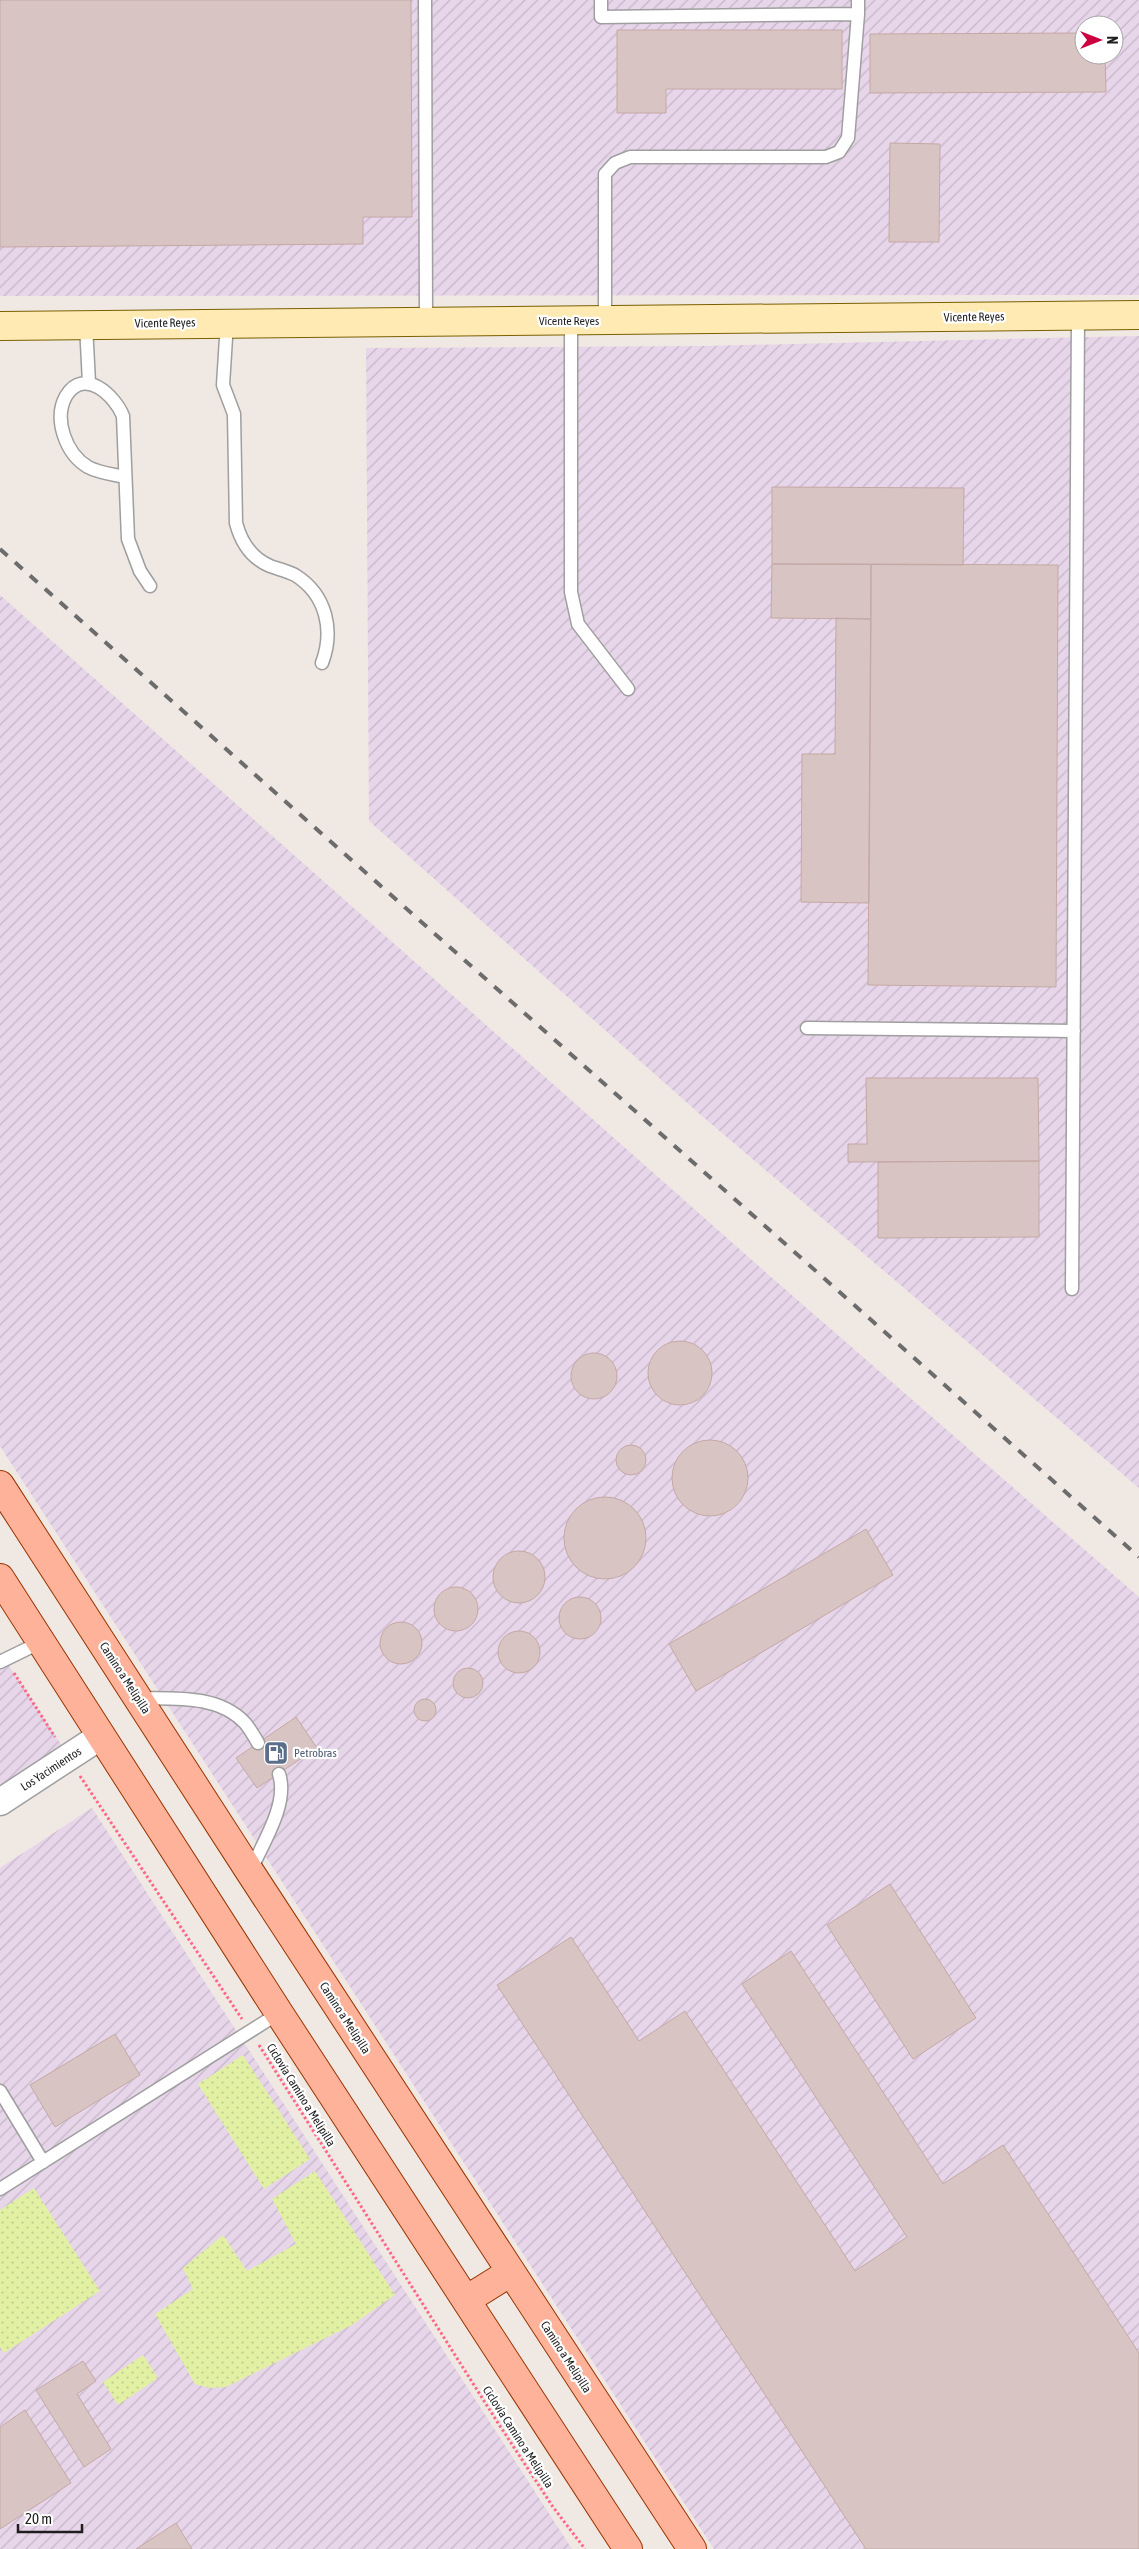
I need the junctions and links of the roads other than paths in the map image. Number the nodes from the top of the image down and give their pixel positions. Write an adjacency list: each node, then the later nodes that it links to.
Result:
1 (425, 0): 7 (lane)
2 (601, 0): 4 (lane)
3 (858, 0): 4 (lane)
4 (858, 14): 9 (lane)
5 (1139, 315): 6 (street, Vicente Reyes)
6 (1078, 316): 9 (street, Vicente Reyes); 19 (lane)
7 (426, 321): 8 (street, Vicente Reyes); 10 (street, Vicente Reyes)
8 (571, 321): 9 (street, Vicente Reyes); 17 (lane)
9 (605, 321)
10 (227, 322): 11 (street, Vicente Reyes); 16 (lane)
11 (86, 325): 12 (street, Vicente Reyes); 13 (lane)
12 (0, 326)
13 (89, 383): 14 (lane); 14 (lane)
14 (124, 477): 15 (lane)
15 (150, 586)
16 (322, 664)
17 (628, 689)
18 (807, 1028): 19 (lane)
19 (1074, 1031): 20 (lane)
20 (1072, 1289)
21 (0, 1485): 25 (main road, Camino a Melipilla)
22 (0, 1578): 23 (main road)
23 (41, 1642): 24 (lane); 26 (main road)
24 (2, 1661)
25 (138, 1698): 27 (lane); 30 (main road, Camino a Melipilla)
26 (101, 1736): 29 (street, Los Yacimientos); 31 (main road)
27 (258, 1742)
28 (279, 1774): 30 (lane)
29 (0, 1802)
30 (250, 1872): 35 (main road, Camino a Melipilla)
31 (279, 2013): 33 (lane); 36 (main road)
32 (0, 2091): 33 (lane)
33 (43, 2162): 34 (lane)
34 (0, 2189)
35 (511, 2272): 36 (main road); 38 (main road, Camino a Melipilla)
36 (466, 2300): 37 (main road)
37 (628, 2549)
38 (692, 2549)

